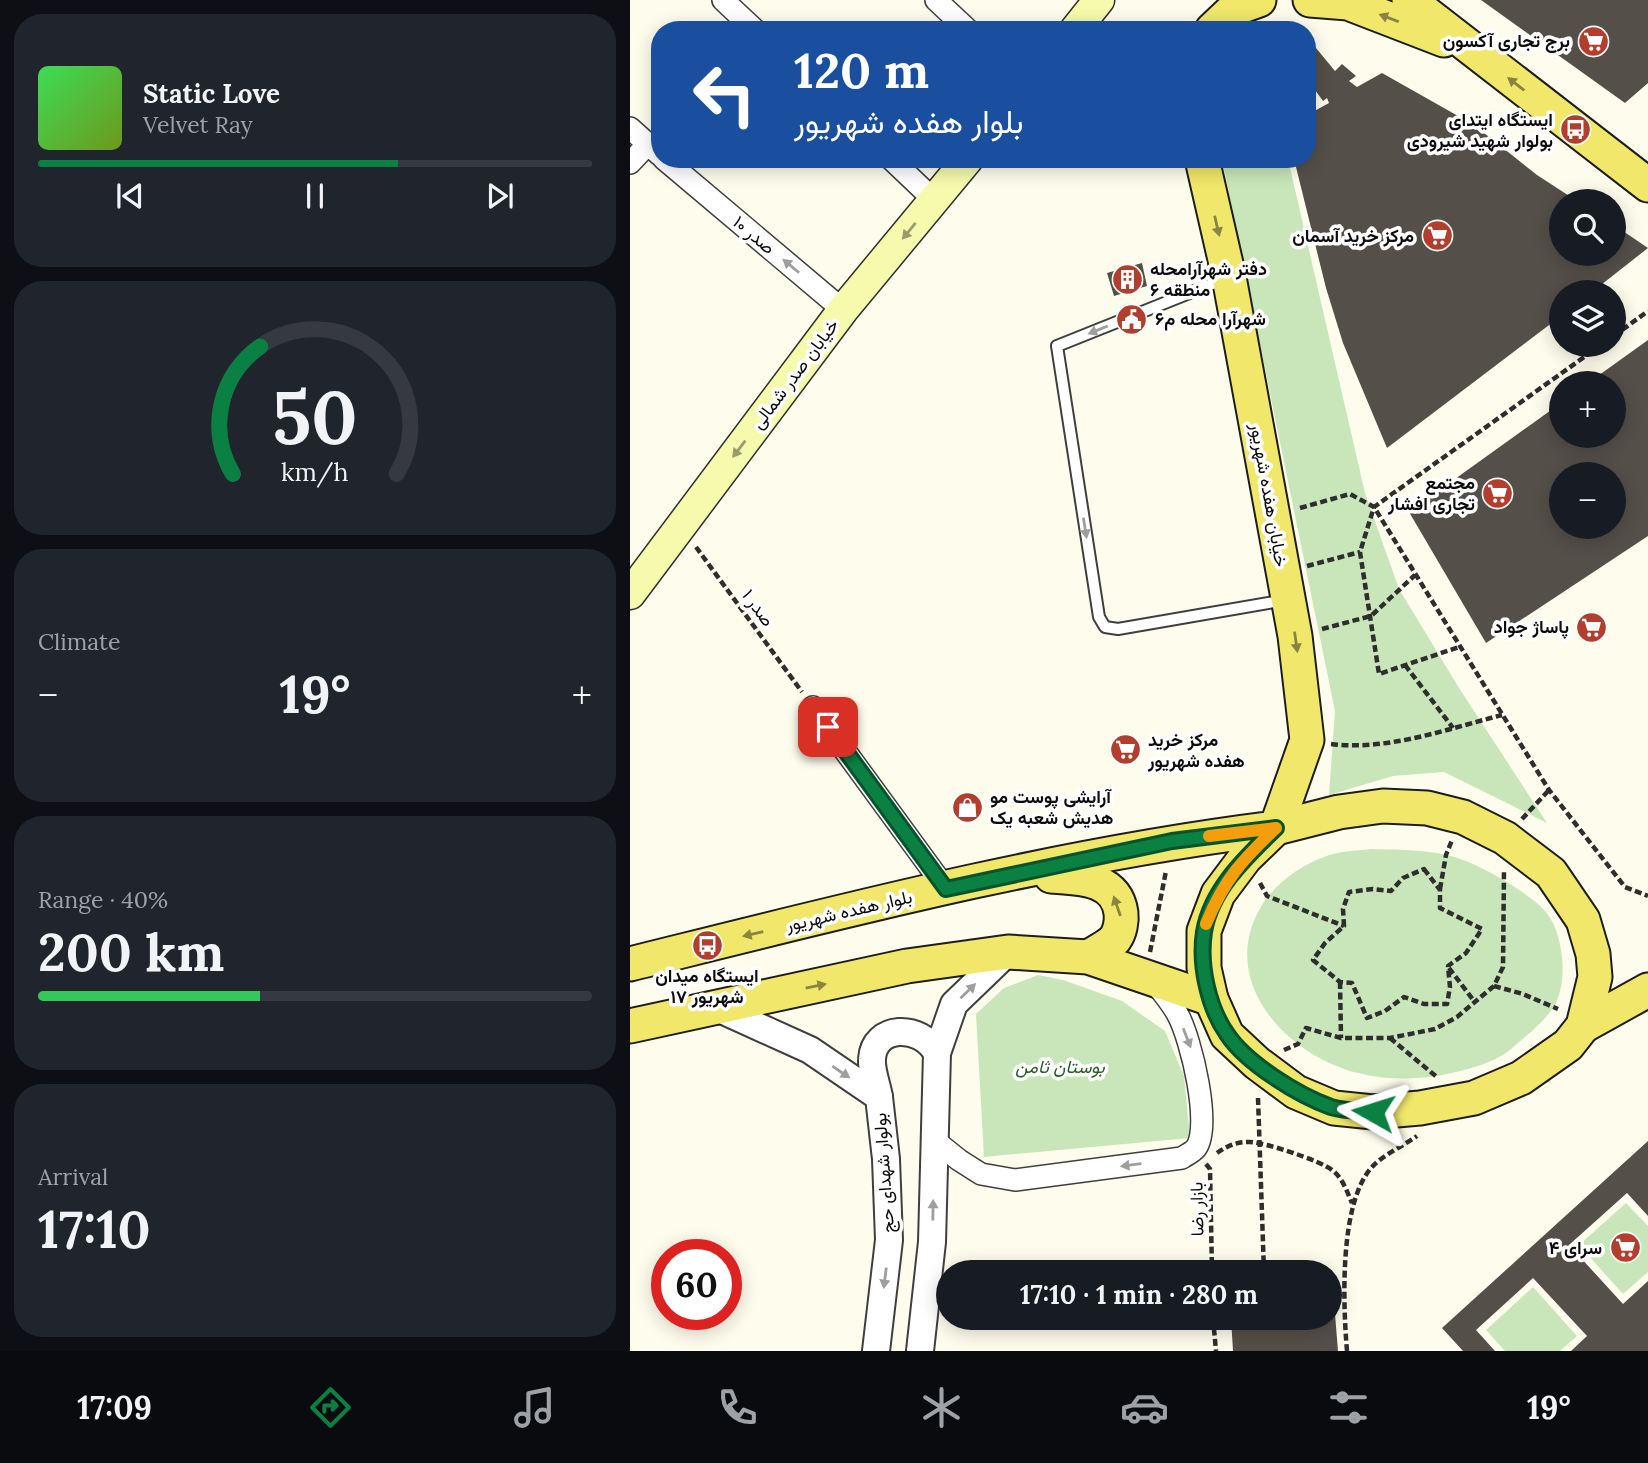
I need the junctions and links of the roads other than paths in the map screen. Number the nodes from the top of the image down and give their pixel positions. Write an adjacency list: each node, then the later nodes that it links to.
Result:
1 (723, 0): 8 (street)
2 (936, 0): 9 (street)
3 (1099, 0): 10 (main road)
4 (1259, 0): 11 (main road)
5 (1310, 0): 7 (main road)
6 (1409, 0): 12 (main road)
7 (1345, 1): 12 (main road, one-way to 7)
8 (742, 21)
9 (958, 21)
10 (1082, 21)
11 (1221, 21)
12 (1475, 52): 21 (main road, one-way to 12)
13 (630, 128): 14 (street)
14 (651, 148)
15 (651, 151): 16 (street)
16 (630, 163)
17 (675, 168): 24 (street, صدر ۱۰, one-way to 17)
18 (900, 168): 22 (street)
19 (961, 168): 22 (main road, خیابان صدر شمالی)
20 (1204, 168): 23 (main road, خیابان هفده شهریور, one-way to 23)
21 (1648, 185)
22 (934, 200): 24 (main road, خیابان صدر شمالی, one-way to 24)
23 (1229, 277): 26 (main road, خیابان هفده شهریور); 26 (lane, one-way to 26)
24 (843, 310): 25 (main road, خیابان صدر شمالی, one-way to 25)
25 (636, 574)
26 (1285, 586): 28 (main road, خیابان هفده شهریور, one-way to 28)
27 (813, 707): 30 (street)
28 (1276, 828): 29 (main road, بلوار هفده شهریور); 36 (main road); 39 (main road, بلوار هفده شهریور)
29 (1017, 874): 30 (main road, بلوار هفده شهریور); 32 (main road, one-way to 29)
30 (946, 889): 33 (main road, بلوار هفده شهریور, one-way to 33)
31 (1008, 952): 32 (main road); 37 (main road, one-way to 31); 40 (street, one-way to 31)
32 (1088, 957): 34 (main road)
33 (630, 964)
34 (1149, 978): 36 (main road); 42 (street, one-way to 42)
35 (1648, 990): 39 (main road)
36 (1211, 999): 39 (main road)
37 (715, 1007): 38 (main road); 41 (street, بولوار شهدای حج, one-way to 41)
38 (630, 1026)
39 (1583, 1026)
40 (937, 1053): 41 (street); 42 (street)
41 (879, 1097): 43 (street, بولوار شهدای حج, one-way to 43)
42 (934, 1140): 44 (street, one-way to 42)
43 (876, 1351)
44 (920, 1351)

